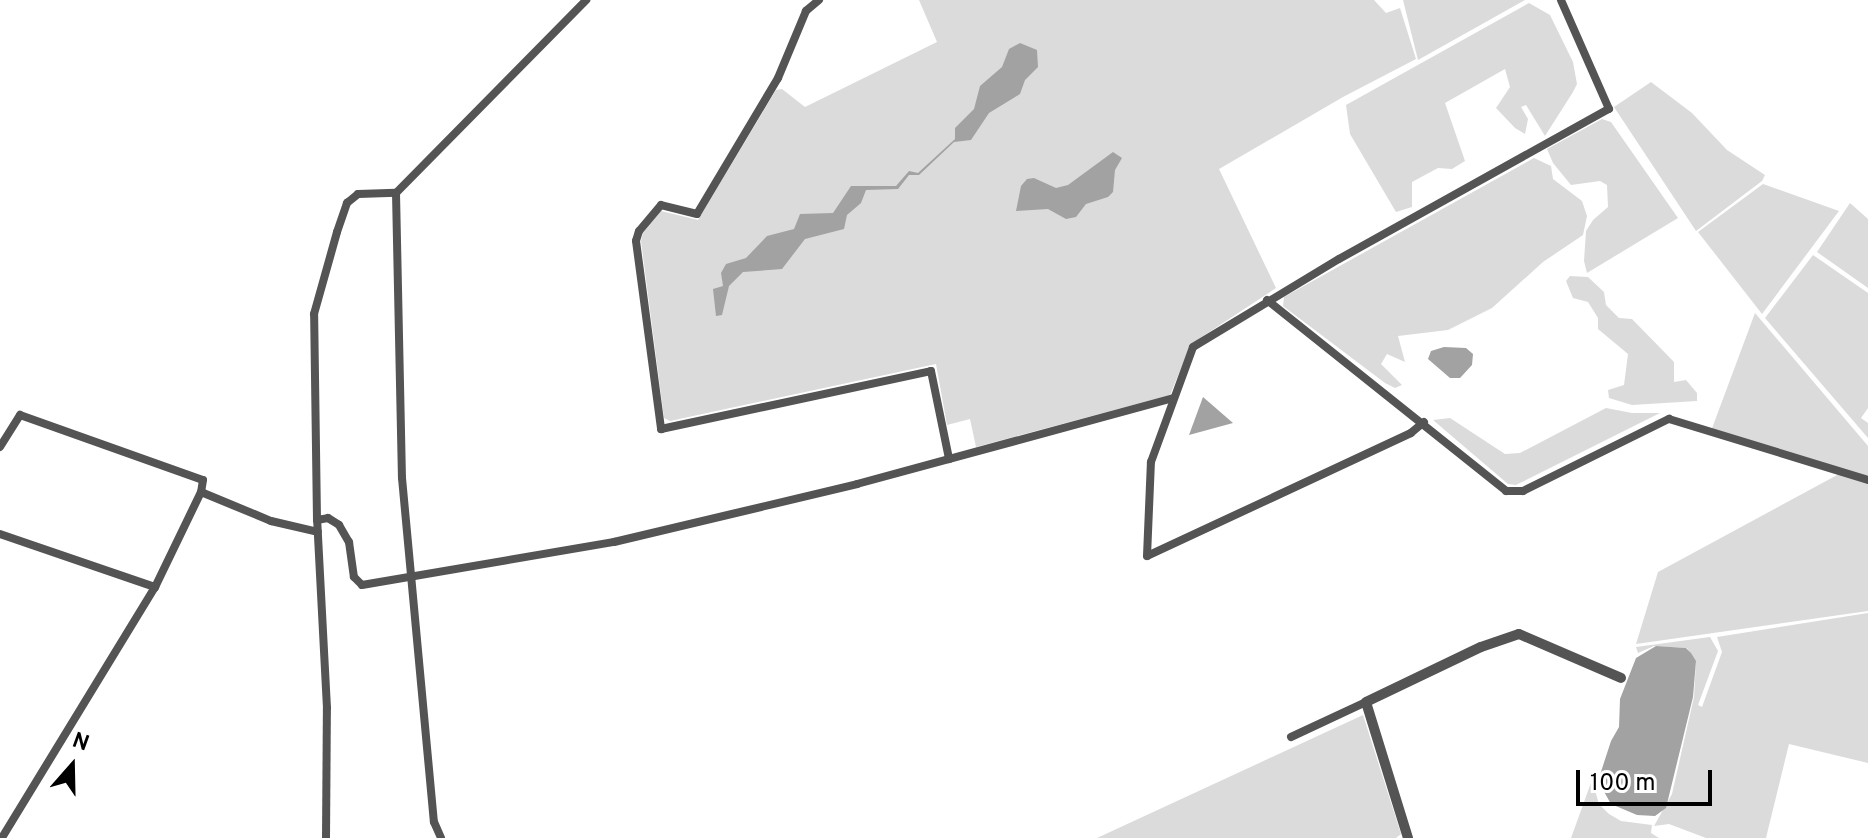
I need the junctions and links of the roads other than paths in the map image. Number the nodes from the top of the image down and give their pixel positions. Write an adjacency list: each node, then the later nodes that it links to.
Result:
1 (586, 0): 4 (street)
2 (819, 0): 9 (street)
3 (1561, 0): 5 (street)
4 (396, 193): 12 (street); 15 (street)
5 (1267, 300): 6 (street); 7 (street)
6 (1173, 398): 7 (street); 9 (street)
7 (1424, 422): 10 (street)
8 (0, 447): 11 (street)
9 (949, 459): 15 (street)
10 (1868, 480)
11 (201, 492): 13 (street); 16 (street)
12 (317, 520): 13 (street); 15 (street)
13 (318, 532): 21 (street)
14 (0, 534): 16 (street)
15 (411, 577): 22 (street)
16 (155, 587): 20 (street)
17 (1621, 678): 18 (street)
18 (1366, 702): 19 (street); 23 (street)
19 (1291, 737)
20 (2, 838)
21 (326, 838)
22 (441, 838)
23 (1408, 838)

